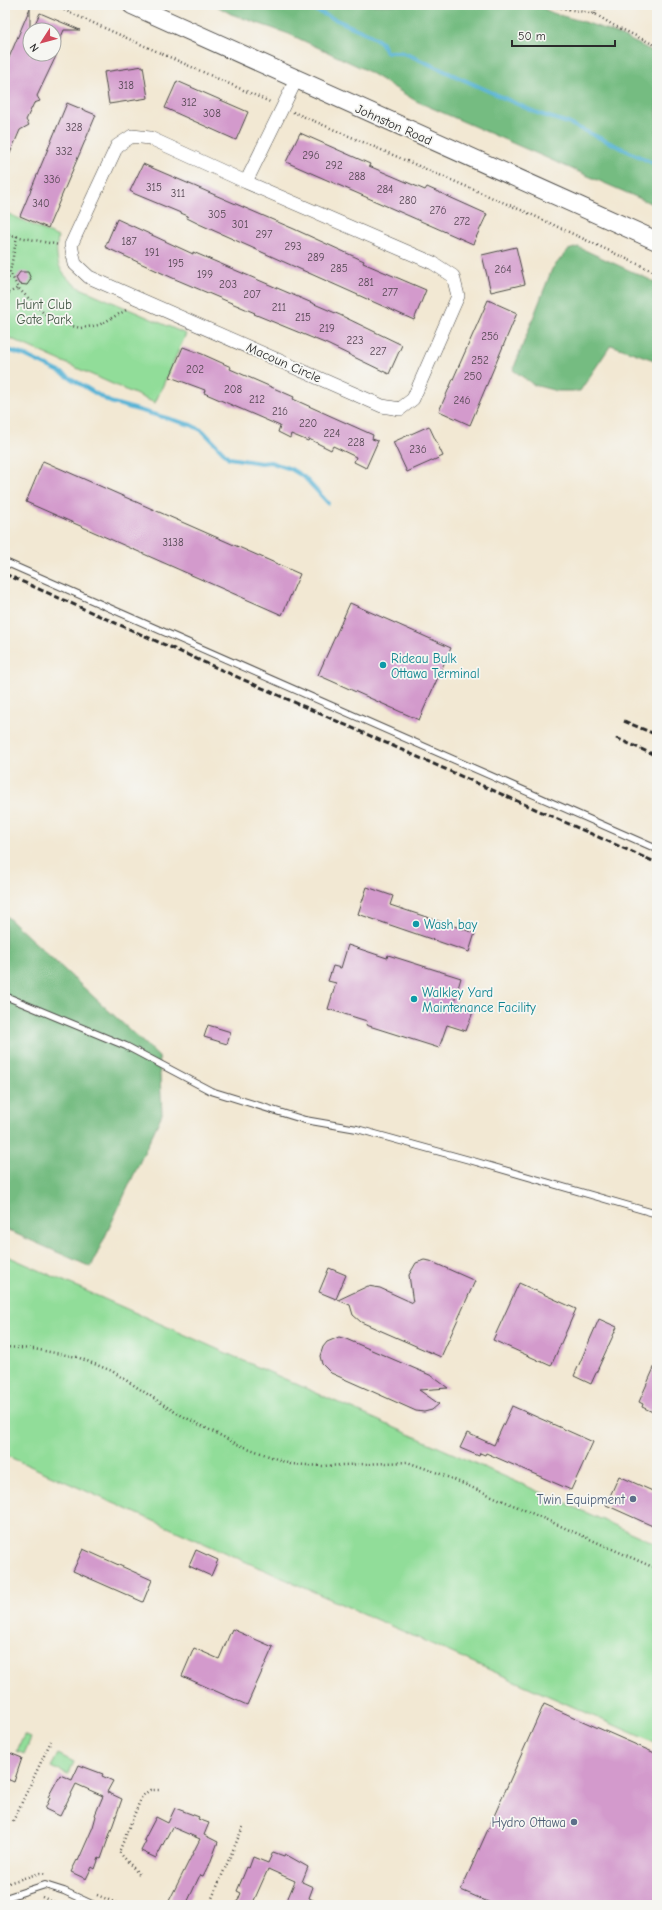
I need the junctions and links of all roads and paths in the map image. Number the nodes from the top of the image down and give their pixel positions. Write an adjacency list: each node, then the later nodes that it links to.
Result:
1 (53, 5): 10 (path)
2 (132, 5): 9 (street, Johnston Road)
3 (545, 5): 6 (path)
4 (578, 5): 6 (path)
5 (596, 5): 7 (path)
6 (568, 9): 7 (path)
7 (595, 14): 8 (path)
8 (657, 46)
9 (296, 80): 10 (street); 14 (street, Johnston Road)
10 (283, 107): 11 (street); 16 (path)
11 (246, 182): 15 (street, Macoun Circle); 21 (street, Macoun Circle)
12 (5, 234): 13 (path)
13 (17, 236): 15 (path); 17 (path)
14 (657, 241)
15 (71, 245): 21 (street, Macoun Circle)
16 (657, 273)
17 (12, 276): 18 (path); 19 (path)
18 (5, 280)
19 (18, 288): 20 (path); 21 (path)
20 (5, 295)
21 (140, 300)
22 (5, 562): 23 (lane)
23 (657, 849)
24 (5, 996): 25 (lane)
25 (657, 1214)
26 (5, 1347): 27 (path)
27 (657, 1568)
28 (51, 1741): 30 (path)
29 (161, 1790): 32 (path)
30 (13, 1821)
31 (243, 1827): 37 (path)
32 (140, 1874)
33 (5, 1898): 36 (lane)
34 (37, 1898): 35 (path)
35 (61, 1905)
36 (94, 1905)
37 (209, 1905)

